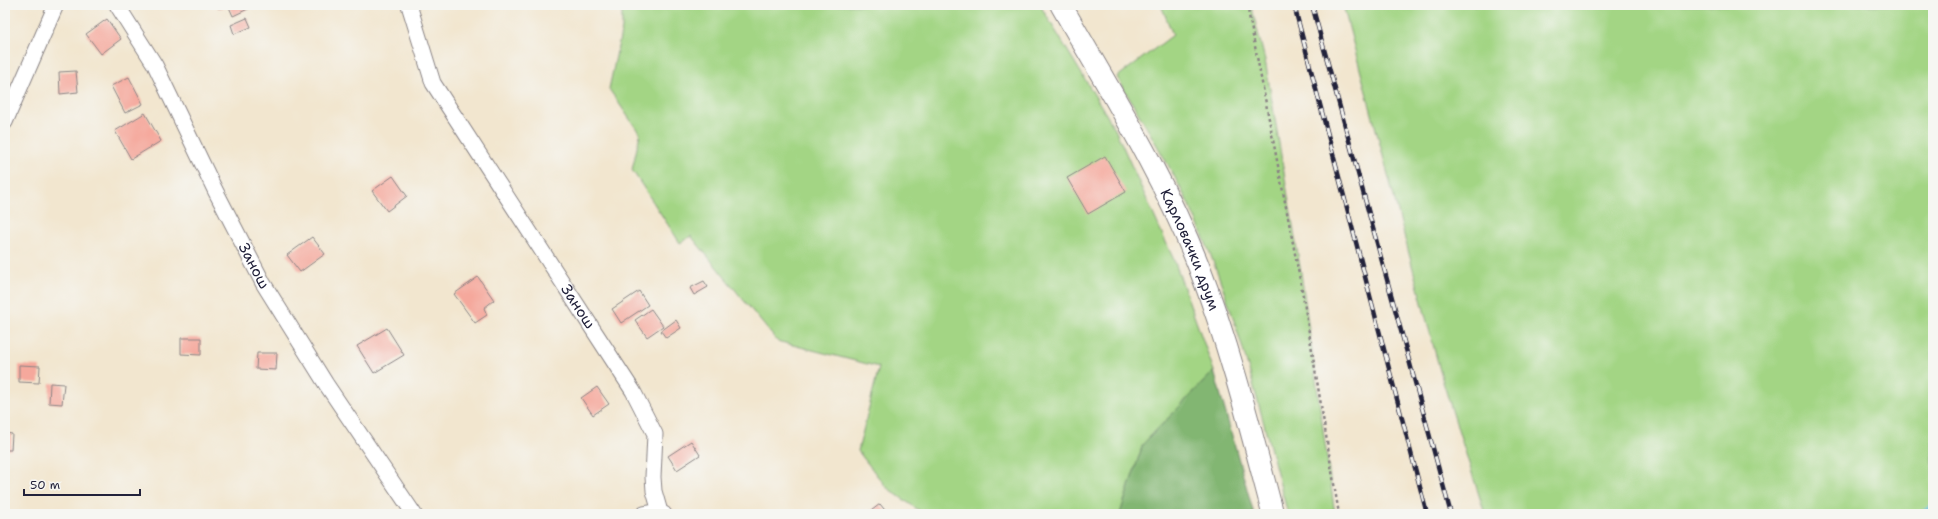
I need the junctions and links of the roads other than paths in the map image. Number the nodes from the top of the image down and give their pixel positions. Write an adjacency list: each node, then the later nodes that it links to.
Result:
1 (56, 5): 5 (street)
2 (117, 5): 7 (street, Занош)
3 (409, 5): 6 (street, Занош)
4 (1061, 5): 9 (main road, Карловачки друм)
5 (5, 122)
6 (662, 513): 8 (street, Занош)
7 (414, 514)
8 (644, 514)
9 (1272, 514)

